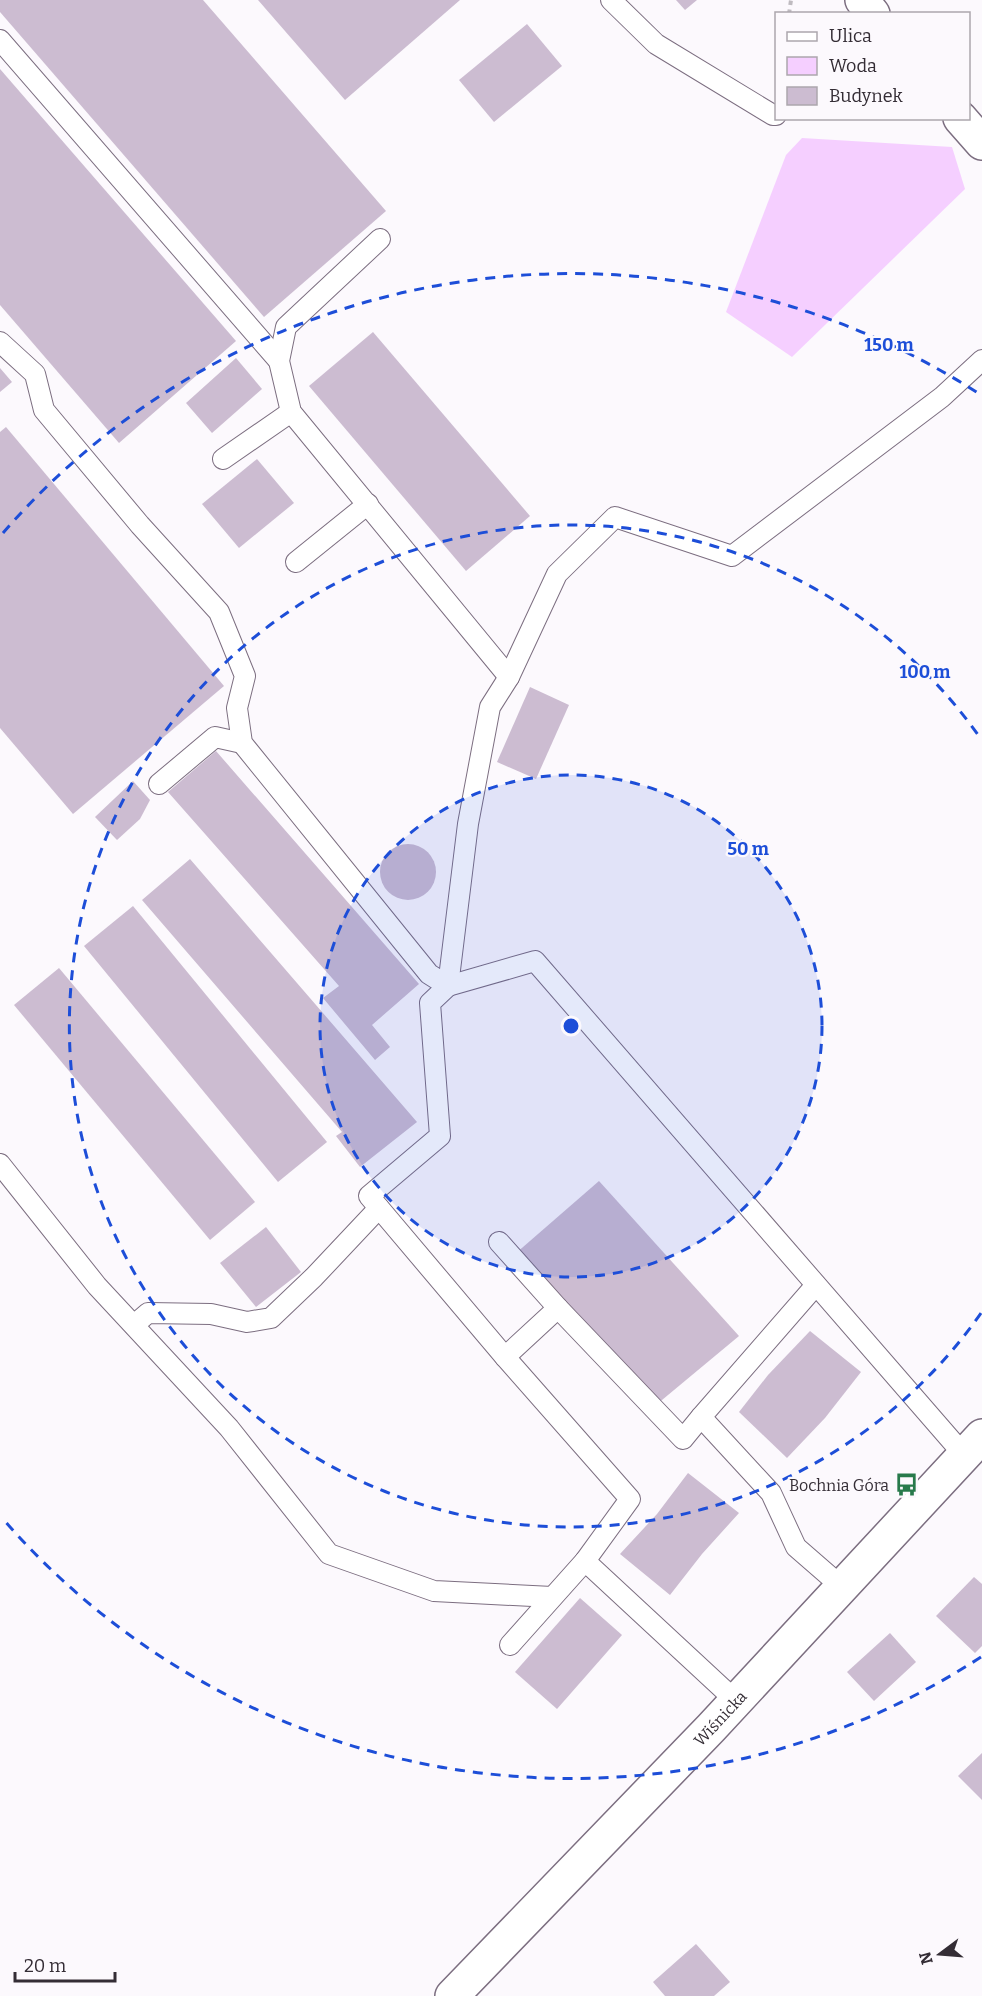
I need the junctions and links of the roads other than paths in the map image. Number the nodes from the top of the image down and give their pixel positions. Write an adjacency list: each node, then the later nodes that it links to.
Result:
1 (611, 0): 5 (lane)
2 (862, 0): 3 (main road)
3 (871, 12)
4 (0, 40): 11 (lane)
5 (775, 115)
6 (962, 120): 7 (main road)
7 (982, 143)
8 (380, 239): 11 (lane)
9 (0, 342): 17 (lane)
10 (982, 360): 16 (lane)
11 (279, 361): 12 (lane)
12 (291, 411): 13 (lane); 14 (lane)
13 (223, 459)
14 (368, 504): 15 (lane); 16 (lane)
15 (296, 562)
16 (509, 677): 19 (lane)
17 (242, 742): 18 (lane); 19 (lane)
18 (159, 784)
19 (448, 986): 21 (lane); 23 (lane)
20 (0, 1164): 25 (lane)
21 (379, 1208): 25 (lane); 26 (lane)
22 (499, 1242): 24 (lane)
23 (816, 1285): 27 (lane); 28 (lane)
24 (558, 1308): 26 (lane); 27 (lane)
25 (134, 1325): 31 (lane)
26 (505, 1357): 29 (lane)
27 (701, 1417): 30 (lane)
28 (973, 1445): 30 (main road, Wiśnicka)
29 (585, 1561): 31 (lane); 33 (lane)
30 (842, 1587): 33 (main road, Wiśnicka)
31 (552, 1597): 32 (lane)
32 (510, 1645)
33 (736, 1701): 34 (main road, Wiśnicka)
34 (452, 1996)

